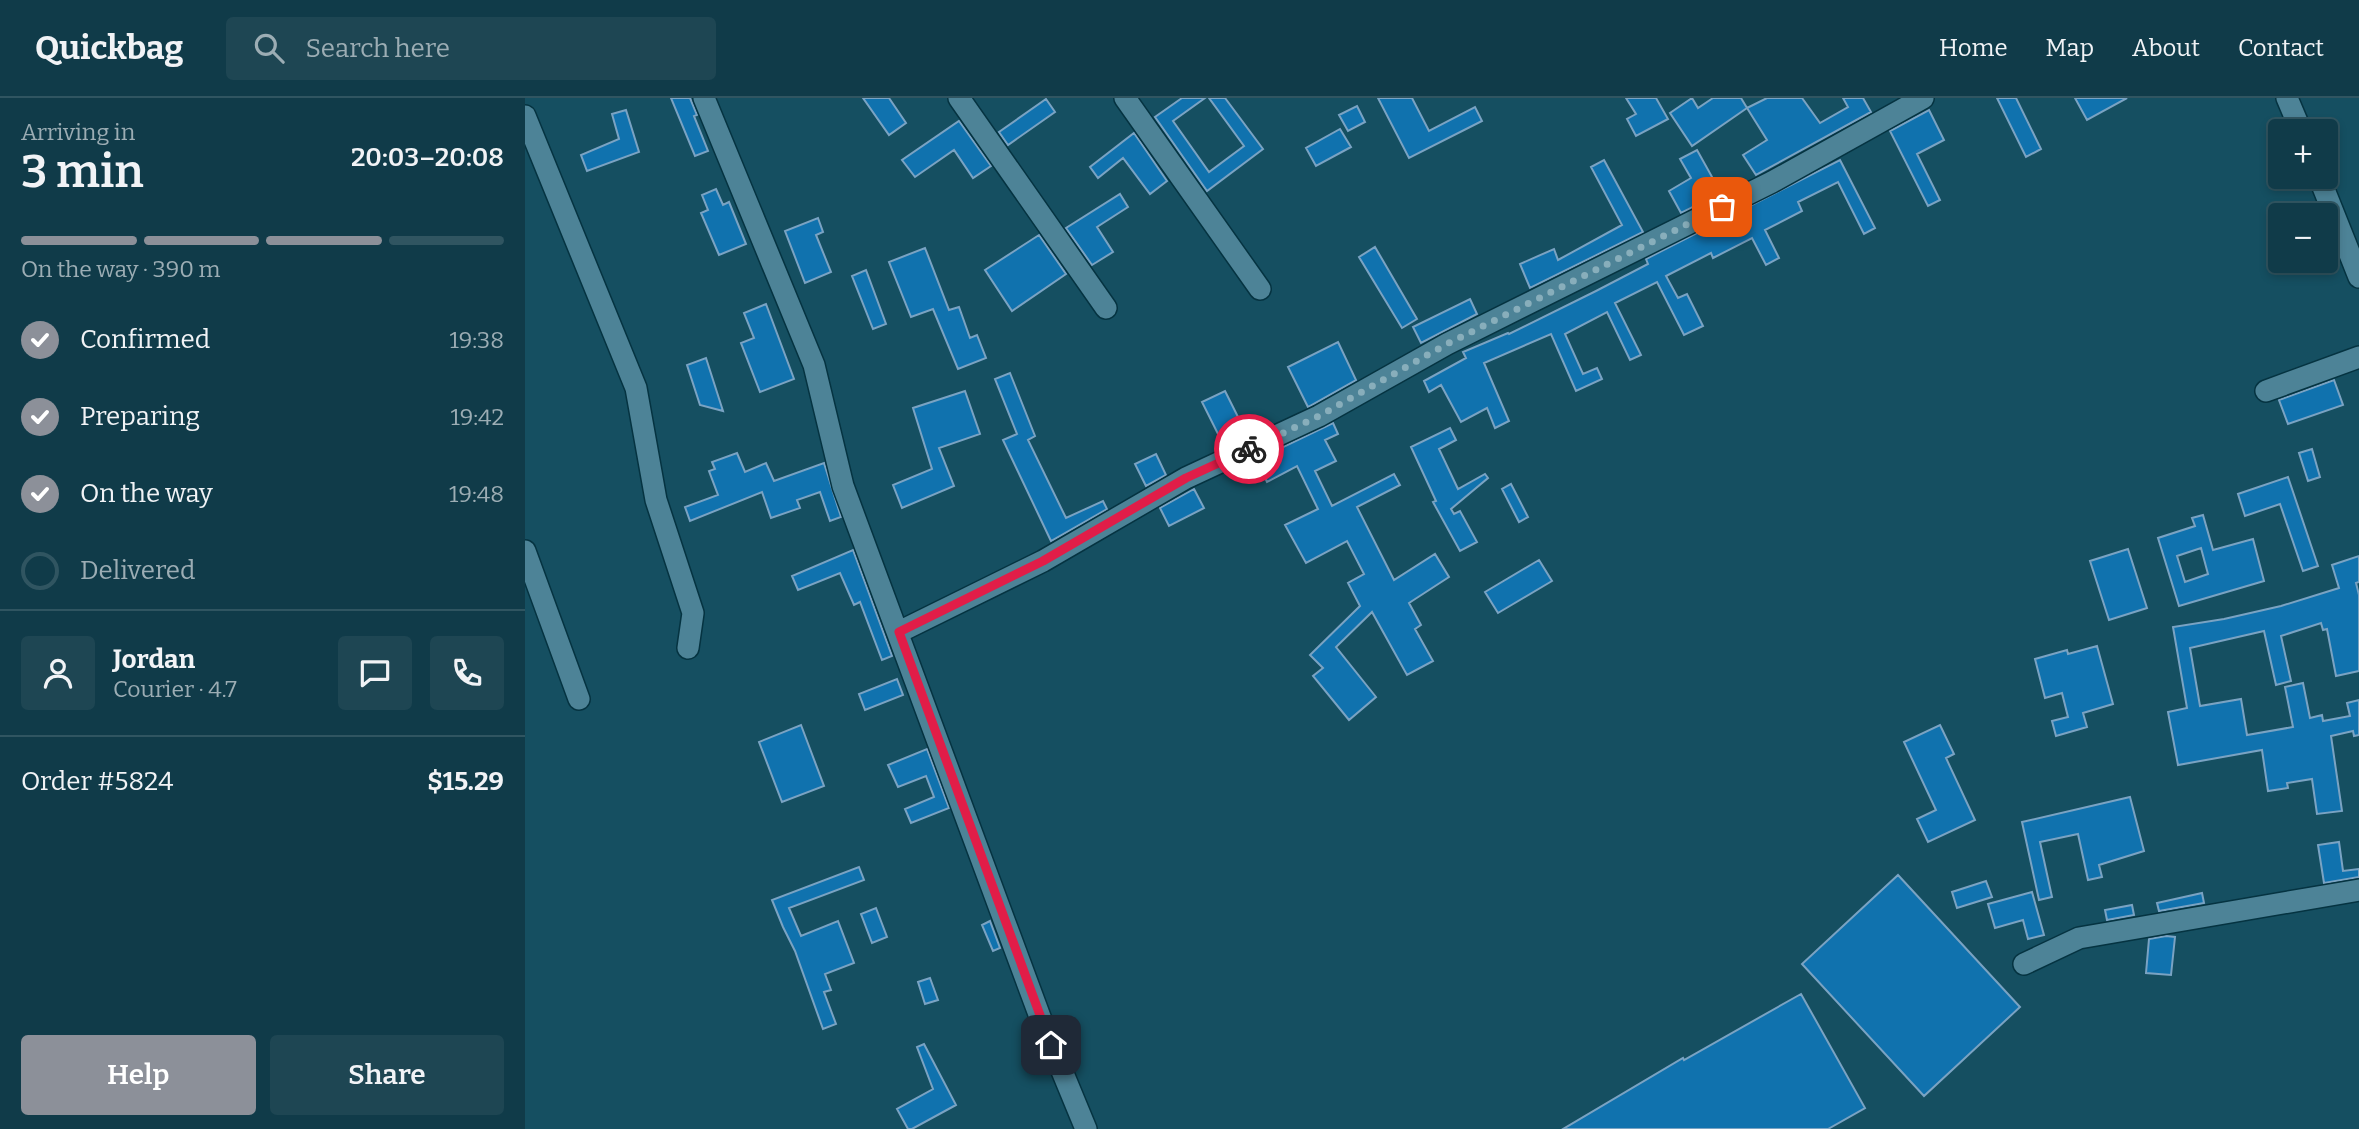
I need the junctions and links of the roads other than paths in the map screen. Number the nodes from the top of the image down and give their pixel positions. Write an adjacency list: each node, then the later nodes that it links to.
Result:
1 (704, 98): 15 (street)
2 (959, 98): 11 (street)
3 (1125, 98): 10 (street)
4 (1923, 98): 15 (street)
5 (2287, 98): 7 (street)
6 (525, 116): 16 (street)
7 (2296, 119)
8 (2324, 189): 9 (street)
9 (2359, 277)
10 (1260, 289)
11 (1106, 308)
12 (2359, 357): 13 (street)
13 (2266, 391)
14 (525, 551): 17 (street)
15 (899, 632): 20 (street)
16 (688, 648)
17 (579, 699)
18 (2359, 890): 19 (street)
19 (2024, 964)
20 (1086, 1129)

